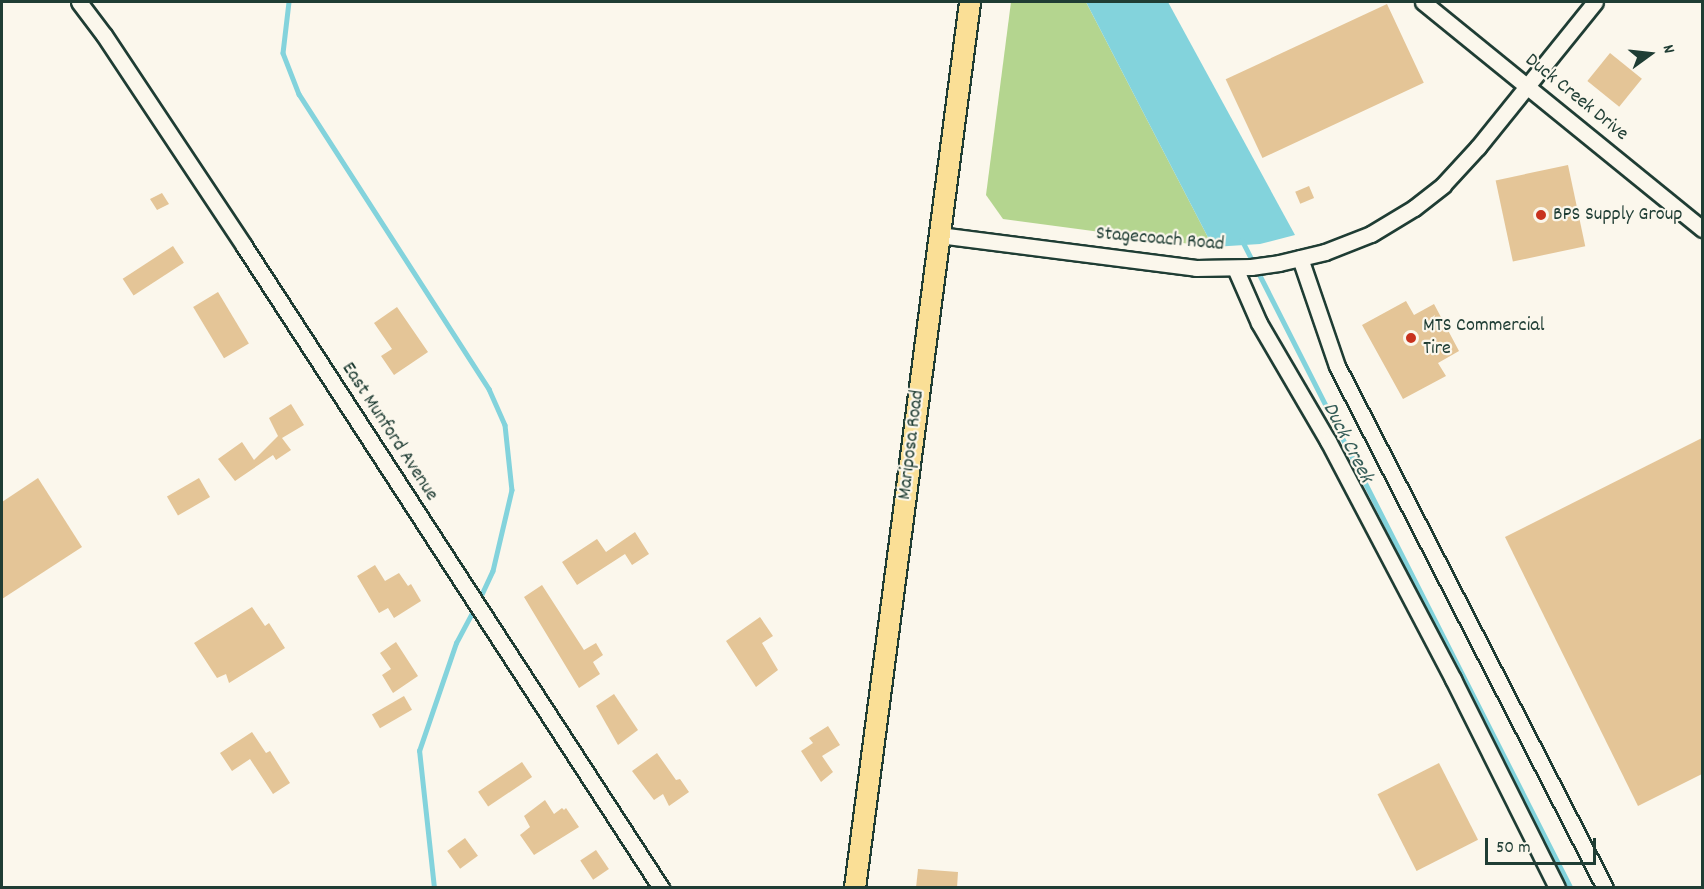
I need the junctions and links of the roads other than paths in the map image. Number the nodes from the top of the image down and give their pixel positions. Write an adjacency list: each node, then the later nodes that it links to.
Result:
1 (79, 2): 10 (street, East Munford Avenue)
2 (969, 2): 7 (main road, Mariposa Road)
3 (1423, 2): 5 (street, Duck Creek Drive)
4 (1595, 2): 5 (street, Stagecoach Road)
5 (1528, 86): 6 (street, Duck Creek Drive); 8 (street, Stagecoach Road)
6 (1702, 229)
7 (939, 235): 9 (street, Stagecoach Road); 11 (main road, Mariposa Road)
8 (1300, 258): 9 (street, Stagecoach Road); 13 (street)
9 (1235, 268): 12 (street)
10 (662, 888)
11 (855, 888)
12 (1557, 888)
13 (1605, 888)

